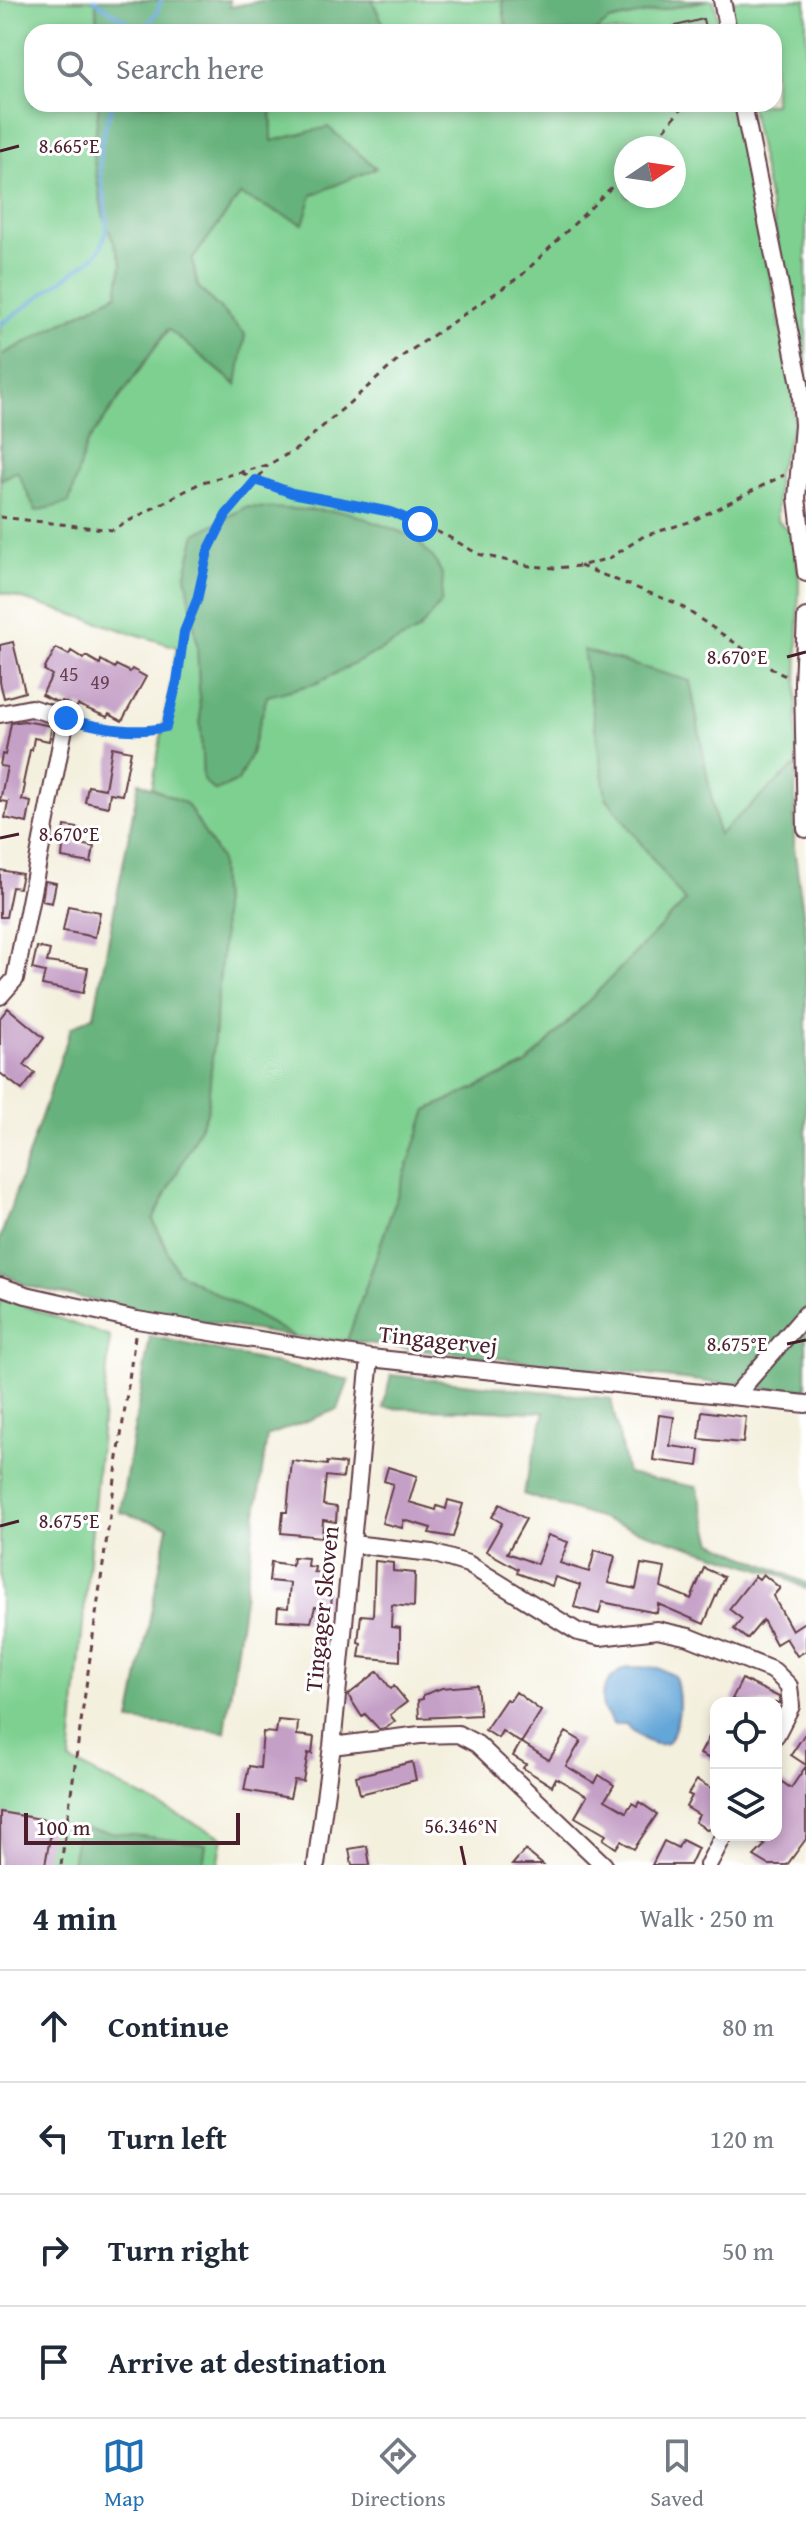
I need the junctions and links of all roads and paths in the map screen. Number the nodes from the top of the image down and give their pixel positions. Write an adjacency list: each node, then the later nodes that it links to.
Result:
1 (722, 0): 2 (street)
2 (726, 24)
3 (678, 112): 5 (path)
4 (745, 112): 8 (street)
5 (659, 136)
6 (614, 185): 7 (path)
7 (268, 465): 9 (path); 10 (path)
8 (799, 469): 12 (path); 13 (street)
9 (242, 473): 10 (path); 11 (path)
10 (256, 480): 12 (path); 17 (path)
11 (0, 517)
12 (580, 566): 15 (path)
13 (806, 573)
14 (806, 617): 15 (street)
15 (803, 683): 18 (street)
16 (0, 714): 17 (street)
17 (66, 718): 19 (street)
18 (806, 829)
19 (0, 996)
20 (0, 1286): 22 (street, Tingagervej)
21 (806, 1314): 24 (street)
22 (137, 1320): 23 (street, Tingagervej); 30 (path)
23 (370, 1358): 24 (street, Tingagervej); 26 (street, Tingager Skoven)
24 (735, 1396): 25 (street, Tingagervej)
25 (806, 1404)
26 (353, 1544): 27 (street); 28 (street, Tingager Skoven)
27 (782, 1723)
28 (332, 1746): 31 (street, Tingager Skoven); 32 (street)
29 (721, 1841): 33 (street)
30 (61, 1865)
31 (316, 1865)
32 (604, 1865)
33 (708, 1865)

